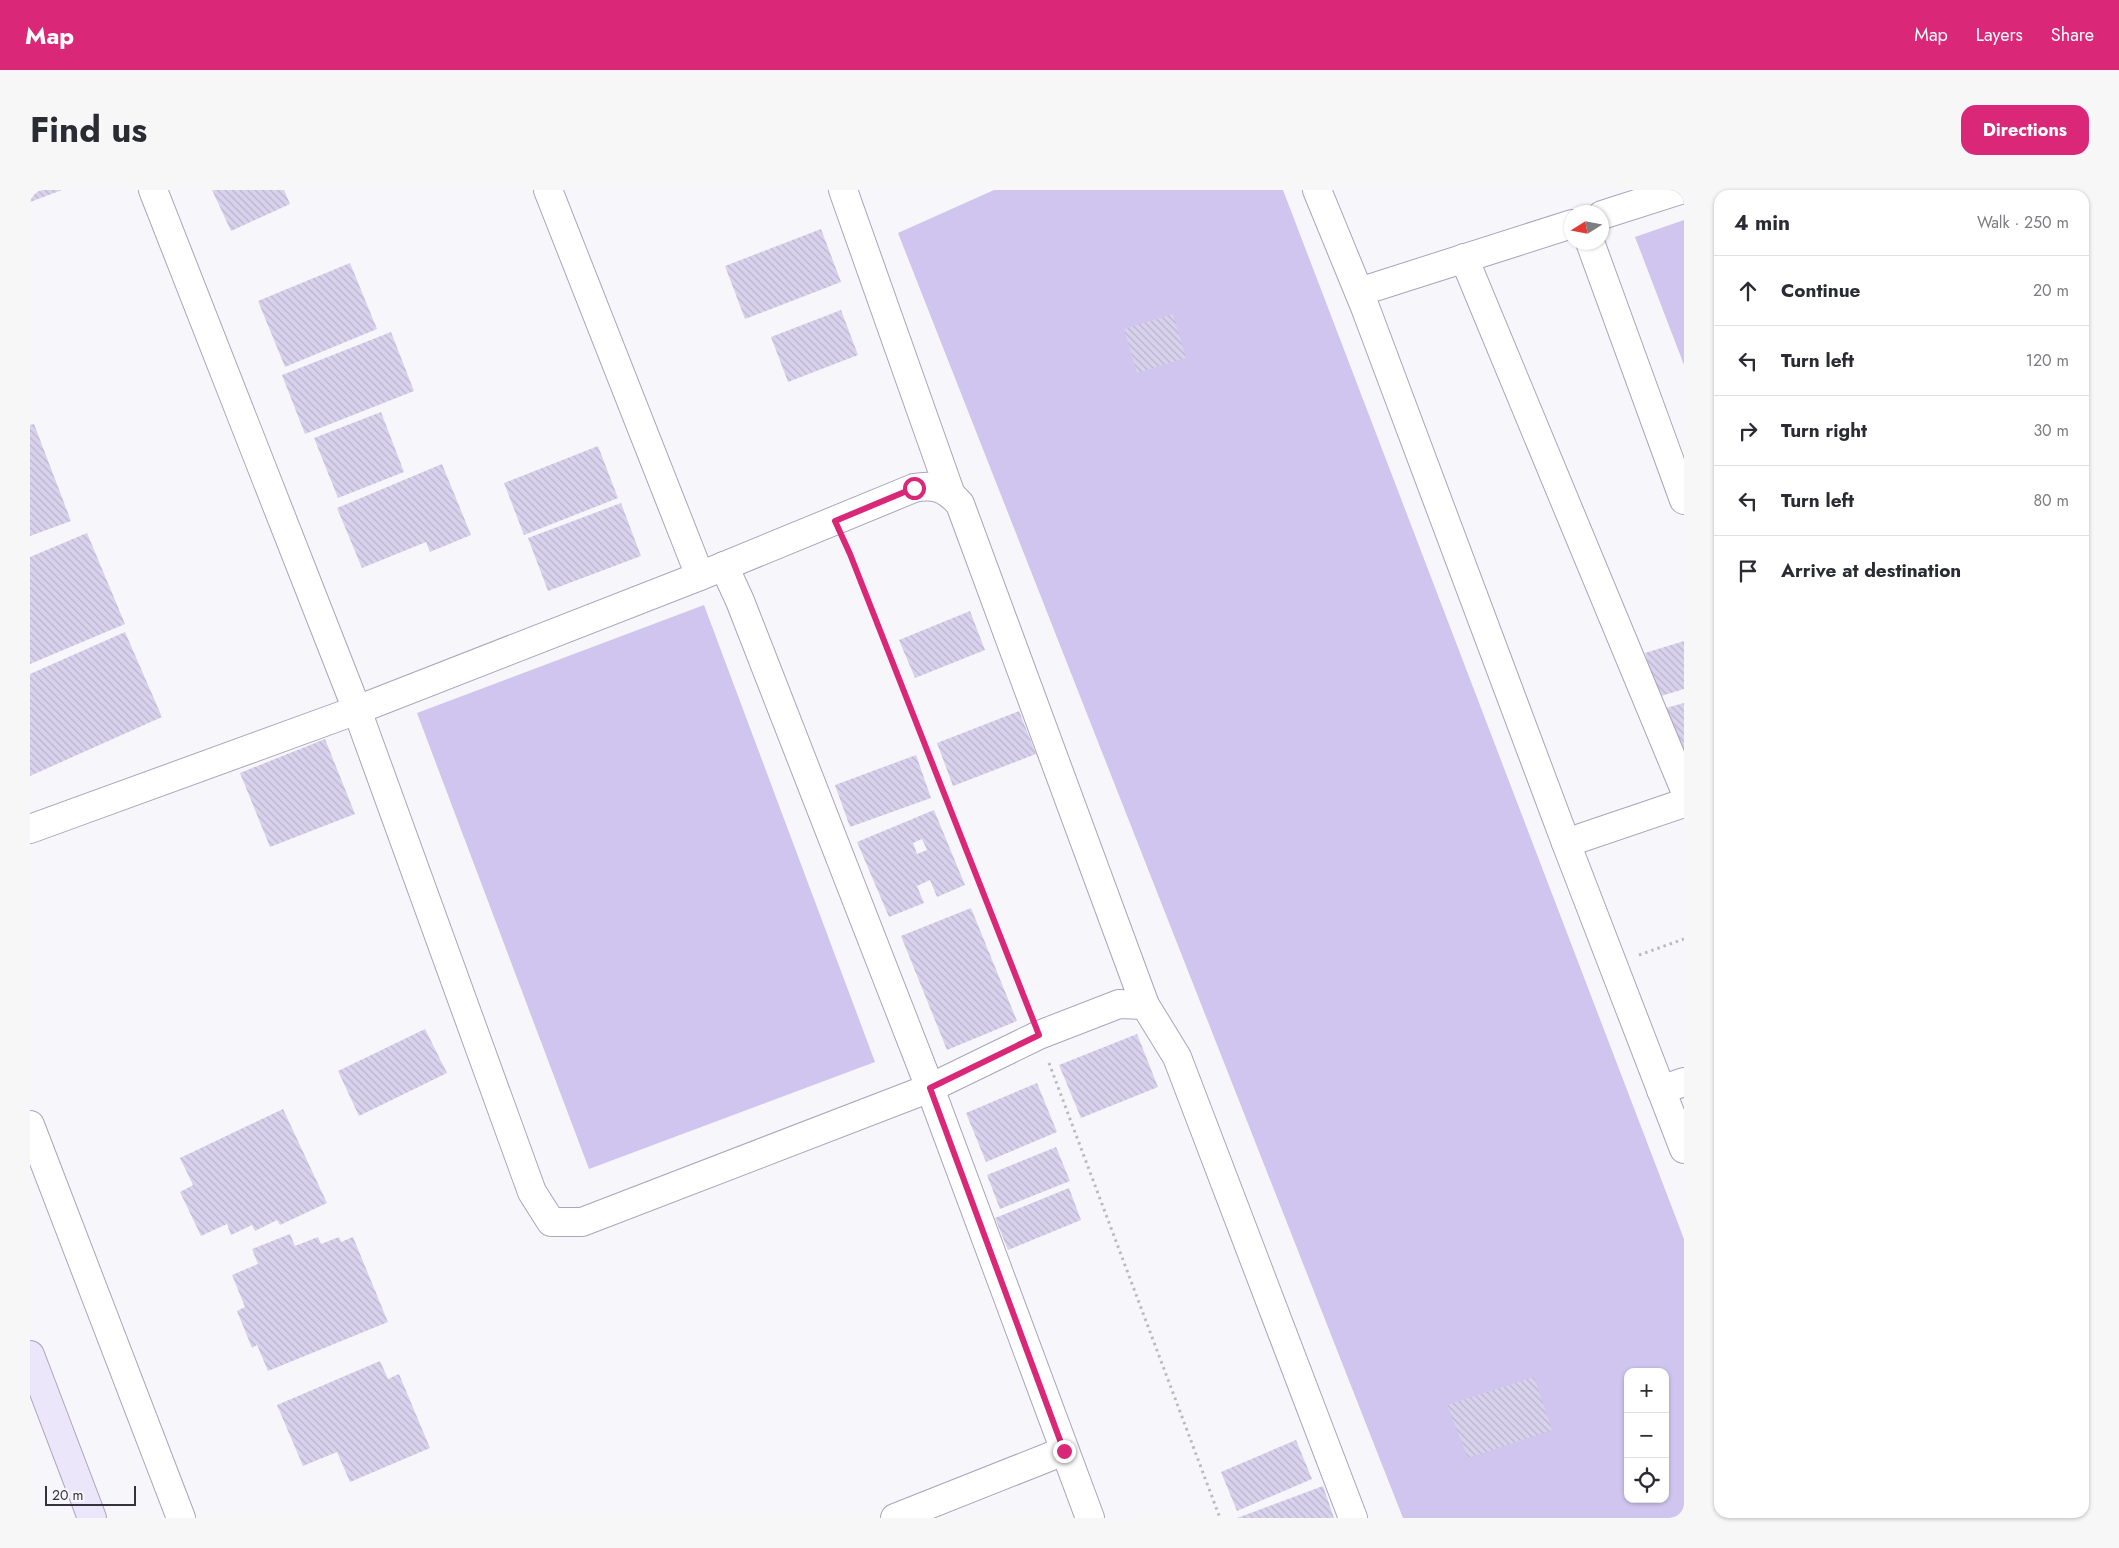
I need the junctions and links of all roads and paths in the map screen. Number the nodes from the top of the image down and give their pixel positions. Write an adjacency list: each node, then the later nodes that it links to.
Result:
1 (153, 190): 15 (street)
2 (548, 190): 14 (street)
3 (843, 190): 11 (street)
4 (1317, 190): 10 (street)
5 (1680, 190): 6 (street)
6 (1609, 213)
7 (1564, 227): 9 (street)
8 (1593, 250): 12 (street)
9 (1464, 258): 10 (street); 16 (street)
10 (1359, 292): 19 (street)
11 (950, 492): 13 (street); 22 (street)
12 (1684, 500)
13 (835, 521): 14 (street); 23 (path)
14 (712, 571): 15 (street); 25 (street)
15 (357, 710): 18 (street); 25 (street)
16 (1684, 788)
17 (1684, 803): 19 (street)
18 (30, 829)
19 (1566, 843): 21 (street)
20 (1684, 940): 21 (path)
21 (1612, 964): 24 (street)
22 (1145, 1005): 23 (street); 35 (street)
23 (1039, 1035): 25 (street); 34 (path)
24 (1673, 1086): 27 (street)
25 (930, 1088): 29 (street)
26 (30, 1125): 31 (street)
27 (1684, 1149)
28 (30, 1354): 30 (main road)
29 (1064, 1451): 32 (street); 33 (street)
30 (92, 1518)
31 (181, 1518)
32 (895, 1518)
33 (1090, 1518)
34 (1220, 1518)
35 (1353, 1518)

